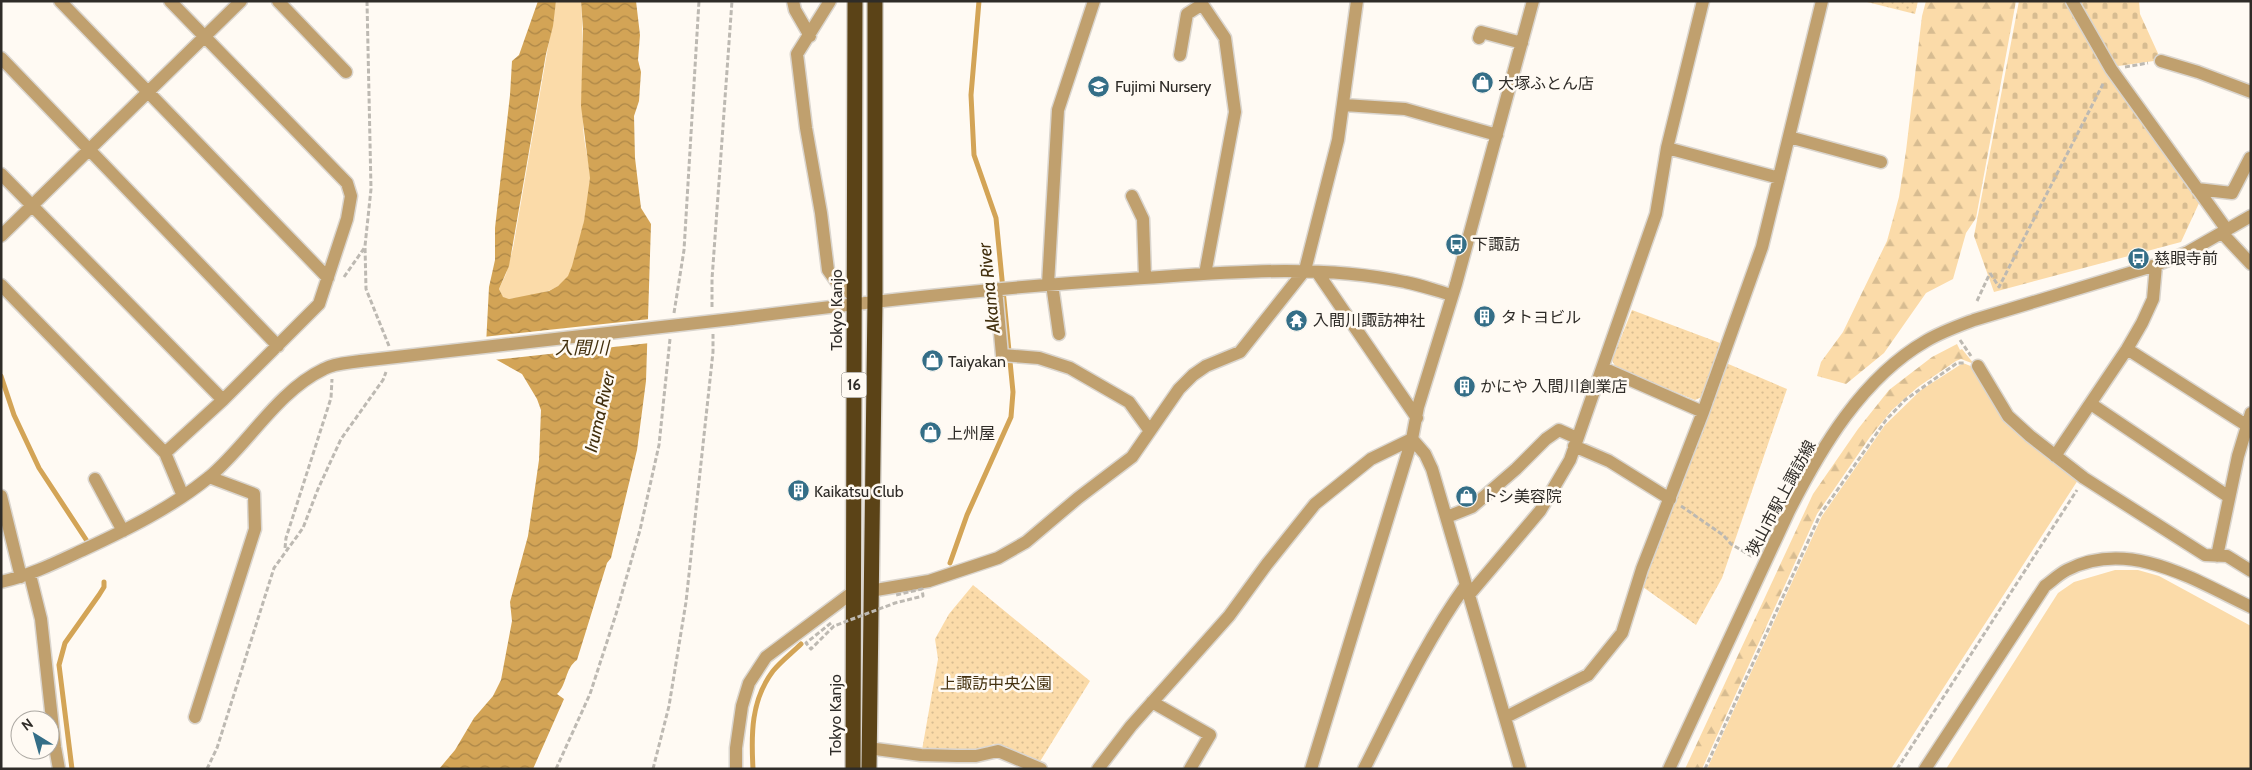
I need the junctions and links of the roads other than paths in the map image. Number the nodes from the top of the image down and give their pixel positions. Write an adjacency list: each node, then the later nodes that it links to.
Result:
1 (60, 1): 25 (street)
2 (170, 1): 17 (street)
3 (241, 1): 17 (street)
4 (278, 1): 23 (street)
5 (794, 1): 16 (street)
6 (830, 1): 16 (street)
7 (855, 1): 51 (highway, Tokyo Kanjo / 16)
8 (875, 1): 52 (highway, Tokyo Kanjo / 16)
9 (1094, 1): 47 (street)
10 (1357, 1): 26 (street)
11 (1533, 1): 19 (street)
12 (1703, 1): 29 (street)
13 (1822, 1): 28 (street)
14 (2072, 1): 35 (street)
15 (1201, 3): 20 (street); 44 (street)
16 (810, 36): 51 (street)
17 (205, 37): 25 (street); 45 (street)
18 (1479, 38): 19 (street)
19 (1522, 43): 27 (street)
20 (1180, 55)
21 (1, 58): 30 (street)
22 (2161, 61): 24 (street)
23 (346, 72)
24 (2251, 92)
25 (149, 93): 30 (street); 45 (street)
26 (1344, 105): 27 (street); 43 (street)
27 (1497, 135): 50 (street)
28 (1789, 137): 32 (street); 34 (street)
29 (1667, 148): 34 (street); 57 (street)
30 (89, 151): 37 (street); 54 (street)
31 (2250, 158): 35 (street)
32 (1881, 162)
33 (1, 174): 37 (street)
34 (1779, 178): 60 (street)
35 (2197, 189): 39 (street)
36 (1132, 196): 46 (street)
37 (33, 207): 40 (street); 58 (street)
38 (2251, 216): 39 (street, 狭山市駅上諏訪線)
39 (2224, 232): 41 (street); 42 (street, 狭山市駅上諏訪線)
40 (1, 236)
41 (2251, 264)
42 (2156, 265): 55 (street); 98 (street, 狭山市駅上諏訪線)
43 (1311, 271): 44 (street); 50 (street); 61 (street); 63 (street)
44 (1204, 274): 46 (street)
45 (328, 278): 54 (street)
46 (1145, 278): 47 (street)
47 (1050, 284): 49 (street); 53 (street)
48 (1, 286): 66 (street)
49 (1001, 288): 52 (street); 63 (street)
50 (1452, 295): 61 (street)
51 (855, 300): 52 (street); 68 (street, bridge); 82 (highway, Tokyo Kanjo / 16)
52 (875, 301): 81 (highway, Tokyo Kanjo / 16)
53 (1059, 334)
54 (278, 346): 58 (street)
55 (2128, 349): 59 (street); 62 (street)
56 (1978, 366): 67 (street)
57 (1603, 368): 60 (street); 65 (street)
58 (223, 400): 66 (street)
59 (2091, 404): 67 (street); 72 (street)
60 (1703, 412): 73 (street)
61 (1417, 418): 64 (street)
62 (2248, 419): 72 (street)
63 (1150, 431): 81 (street)
64 (1412, 438): 74 (street); 84 (street); 95 (street)
65 (1576, 442): 73 (street); 74 (street); 80 (street)
66 (165, 453): 71 (street)
67 (2055, 456): 76 (street)
68 (209, 477): 71 (street); 85 (street)
69 (95, 479): 75 (street)
70 (1, 496): 78 (street)
71 (184, 496): 75 (street)
72 (2228, 497): 76 (street)
73 (1670, 499): 86 (street)
74 (1447, 517): 80 (street)
75 (123, 531): 78 (street)
76 (2216, 556): 77 (street)
77 (2251, 571)
78 (26, 576): 79 (street); 88 (street)
79 (1, 582)
80 (1468, 590): 86 (street); 96 (street)
81 (870, 591): 87 (highway, Tokyo Kanjo / 16)
82 (853, 592): 89 (street); 90 (highway, Tokyo Kanjo / 16)
83 (2251, 607): 99 (street)
84 (1152, 702): 93 (street); 94 (street)
85 (196, 717)
86 (1506, 718): 97 (street)
87 (868, 748): 91 (highway, Tokyo Kanjo / 16); 92 (street)
88 (59, 769)
89 (736, 769)
90 (853, 769)
91 (869, 769)
92 (1041, 769)
93 (1098, 769)
94 (1190, 769)
95 (1311, 769)
96 (1364, 769)
97 (1520, 769)
98 (1669, 769)
99 (1925, 769)

